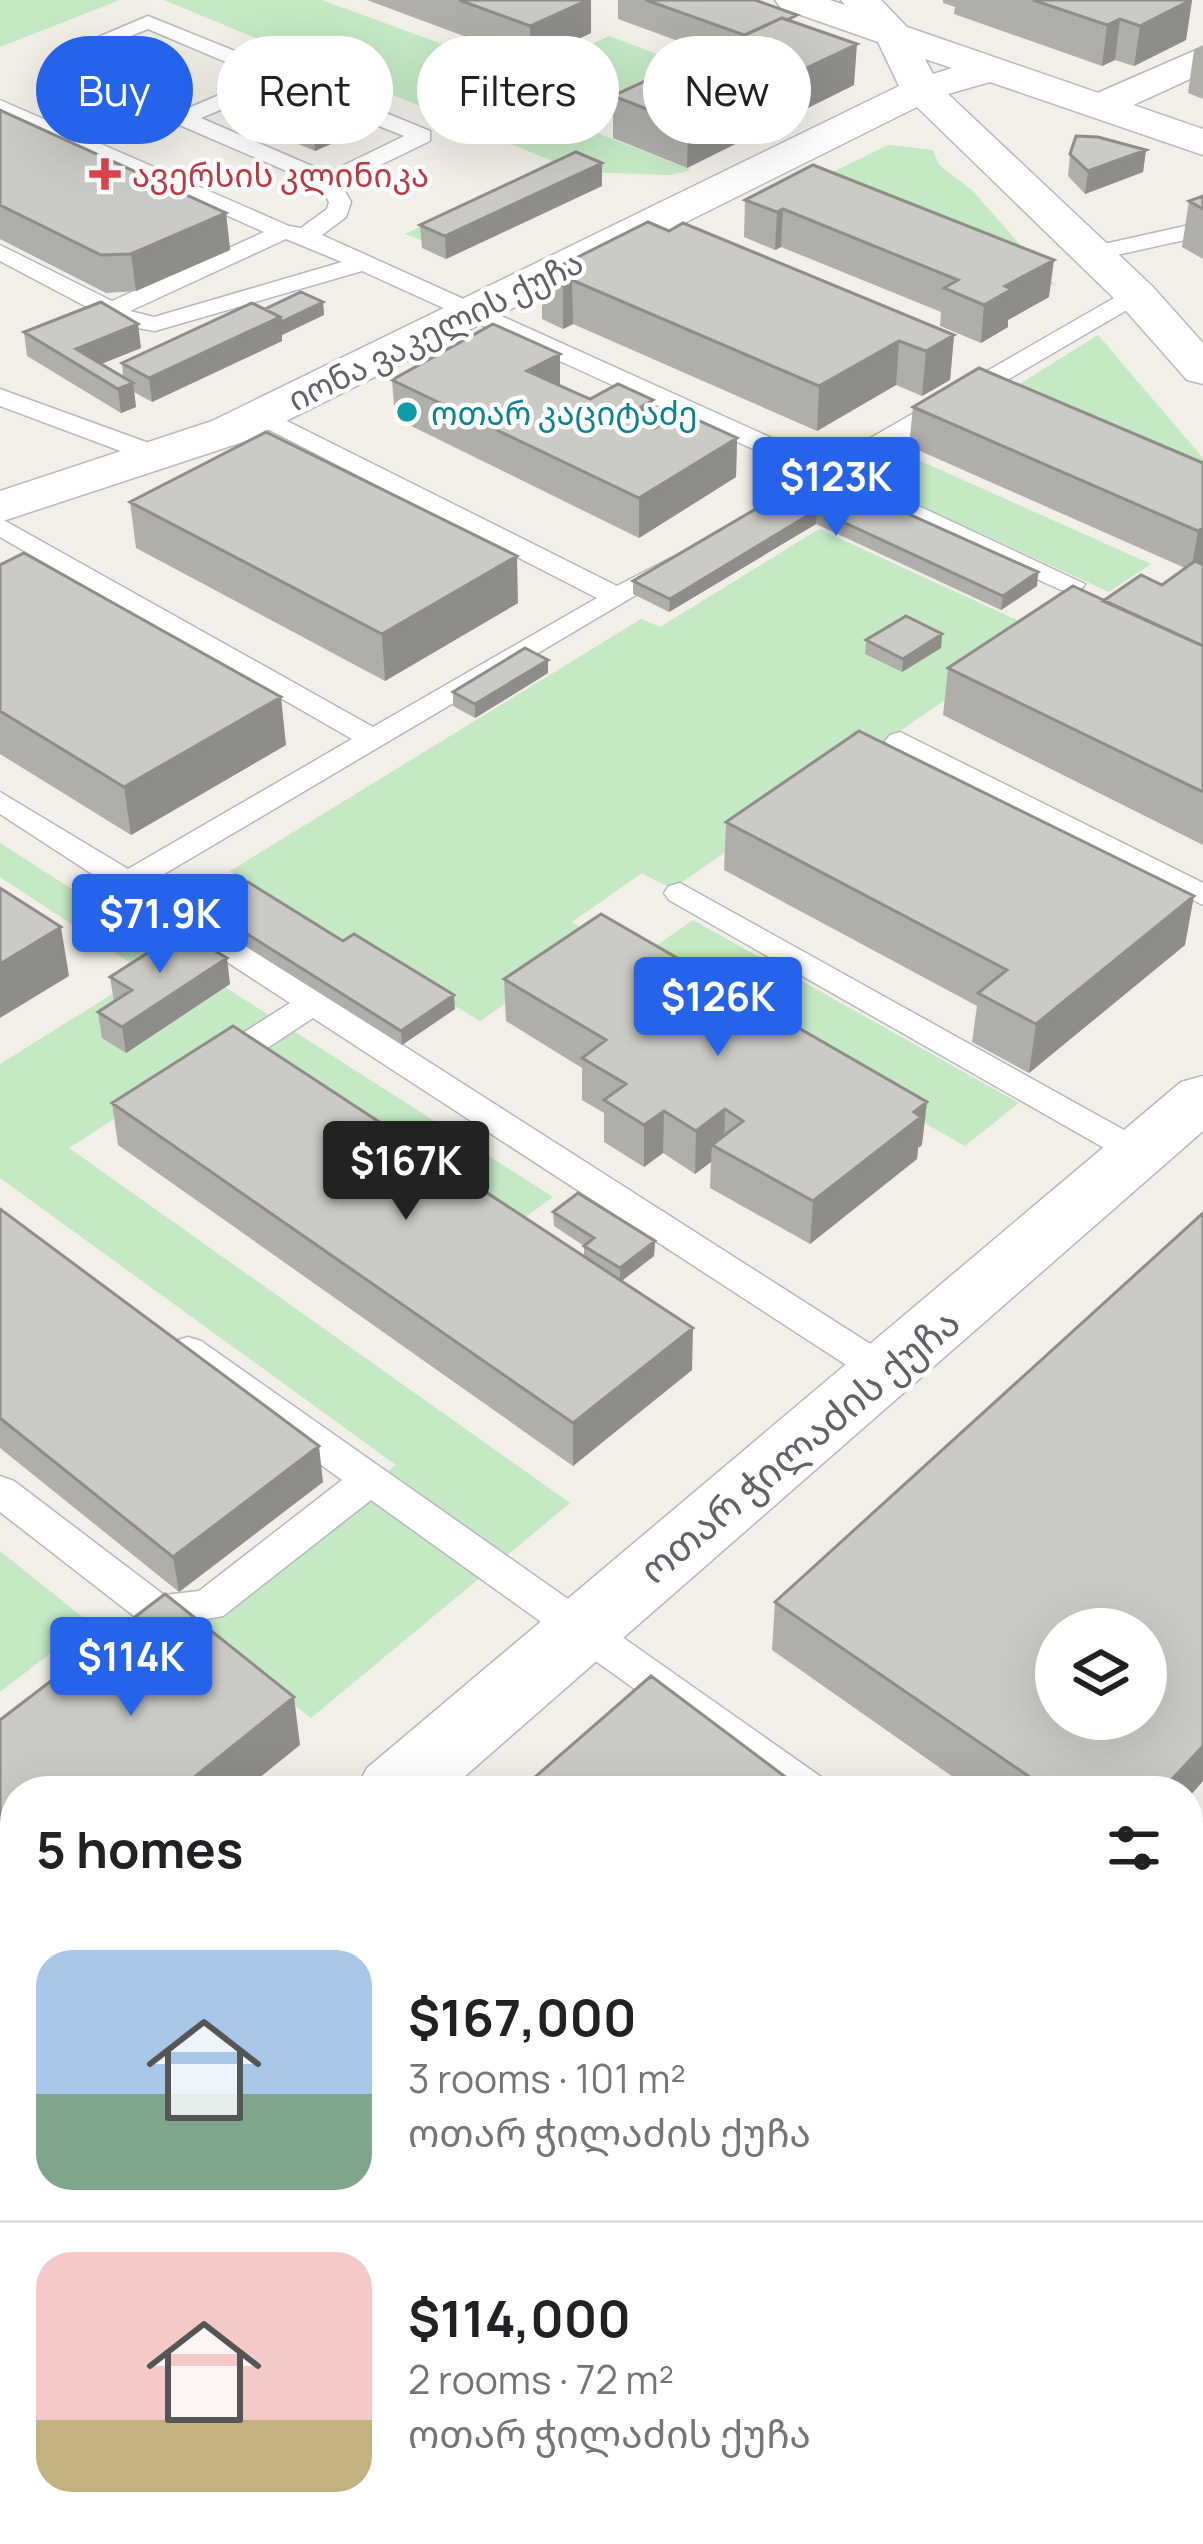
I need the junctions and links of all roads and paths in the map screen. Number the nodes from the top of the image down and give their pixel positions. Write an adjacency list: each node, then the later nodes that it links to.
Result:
1 (794, 0): 3 (main road)
2 (860, 0): 3 (main road)
3 (894, 35): 7 (main road); 8 (main road)
4 (113, 36): 5 (lane)
5 (181, 36)
6 (1203, 59): 10 (main road)
7 (991, 69): 8 (main road, იონა ვაკელის ქუჩა); 10 (main road)
8 (920, 90): 16 (main road); 24 (main road, იონა ვაკელის ქუჩა)
9 (0, 106): 18 (lane)
10 (1100, 106): 13 (main road)
11 (193, 123): 15 (lane)
12 (393, 124): 15 (lane)
13 (1203, 143)
14 (1203, 152): 16 (main road)
15 (328, 181): 18 (lane)
16 (1028, 188): 20 (main road)
17 (1203, 229): 20 (lane)
18 (294, 234): 21 (lane); 23 (lane)
19 (0, 252): 23 (lane)
20 (1094, 253): 22 (main road)
21 (363, 263): 23 (lane); 24 (lane)
22 (1136, 295): 25 (main road); 29 (lane)
23 (112, 310)
24 (474, 311): 27 (main road, იონა ვაკელის ქუჩა); 29 (lane)
25 (1203, 370)
26 (0, 398): 28 (lane)
27 (261, 416): 28 (main road, იონა ვაკელის ქუჩა); 35 (lane)
28 (159, 455): 31 (main road, იონა ვაკელის ქუჩა)
29 (829, 473): 30 (lane); 34 (lane)
30 (790, 496)
31 (0, 507)
32 (0, 526): 36 (lane)
33 (694, 552): 35 (lane)
34 (1071, 584)
35 (617, 597): 36 (lane)
36 (373, 740): 39 (lane)
37 (900, 741): 41 (lane)
38 (0, 801): 39 (lane)
39 (127, 883): 42 (lane)
40 (680, 893): 44 (lane)
41 (1203, 895)
42 (312, 1004): 43 (lane); 46 (lane)
43 (194, 1081)
44 (1183, 1121): 46 (main road, ოთარ ჭილაძის ქუჩა)
45 (155, 1326): 47 (lane)
46 (886, 1372): 49 (main road, ოთარ ჭილაძის ქუჩა)
47 (369, 1480): 48 (lane); 49 (lane)
48 (0, 1491)
49 (580, 1631): 50 (main road, ოთარ ჭილაძის ქუჩა); 51 (lane)
50 (411, 1776)
51 (788, 1776)

